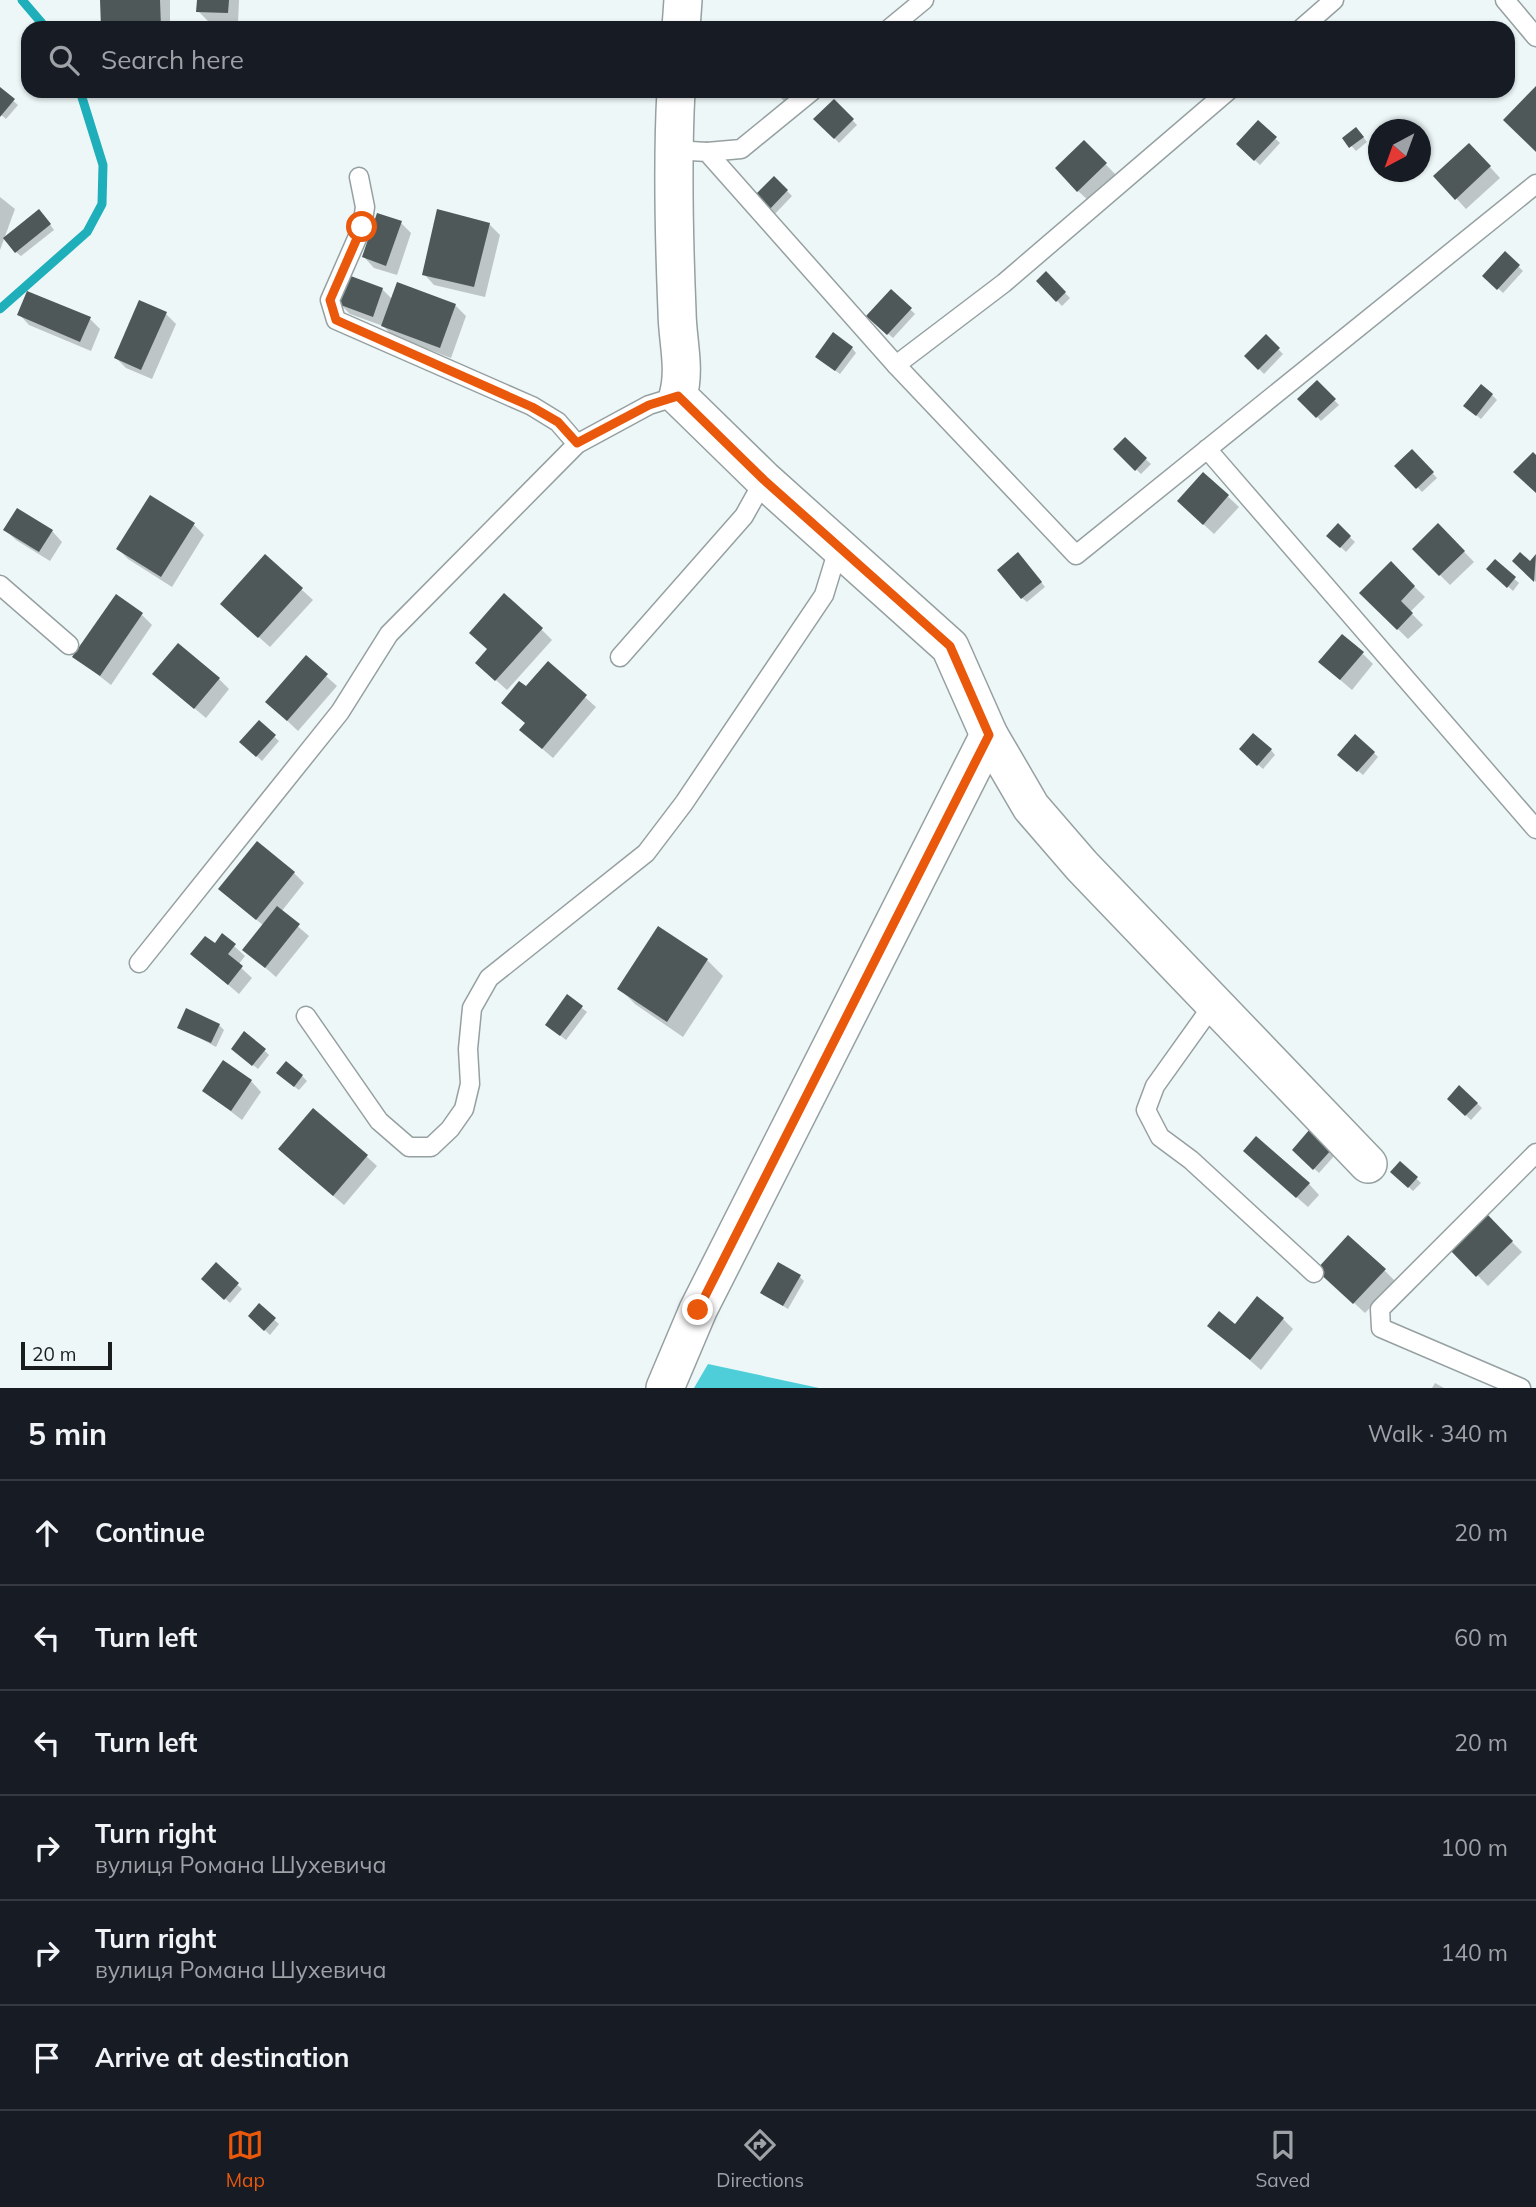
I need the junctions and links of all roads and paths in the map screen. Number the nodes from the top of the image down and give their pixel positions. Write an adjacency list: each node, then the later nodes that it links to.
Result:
1 (683, 0): 5 (street)
2 (924, 0): 6 (lane)
3 (1334, 0): 7 (lane)
4 (1505, 0): 8 (lane)
5 (682, 21)
6 (898, 21)
7 (1310, 21)
8 (1536, 37)
9 (678, 98): 12 (street)
10 (803, 98): 12 (lane)
11 (1220, 98): 15 (lane)
12 (691, 151): 15 (lane); 16 (street)
13 (359, 177): 17 (lane)
14 (1536, 184): 18 (lane)
15 (896, 365): 18 (lane)
16 (678, 396): 17 (lane); 19 (street)
17 (577, 443): 26 (lane)
18 (1207, 449): 25 (lane)
19 (764, 480): 20 (street); 23 (lane)
20 (839, 546): 24 (street); 28 (lane)
21 (0, 584): 22 (lane)
22 (69, 645)
23 (620, 657)
24 (989, 735): 27 (street); 32 (street)
25 (1536, 829)
26 (139, 963)
27 (1215, 1002): 30 (street); 31 (lane)
28 (306, 1016)
29 (1536, 1153): 33 (lane)
30 (1368, 1164)
31 (1314, 1273)
32 (665, 1388)
33 (1521, 1388)

